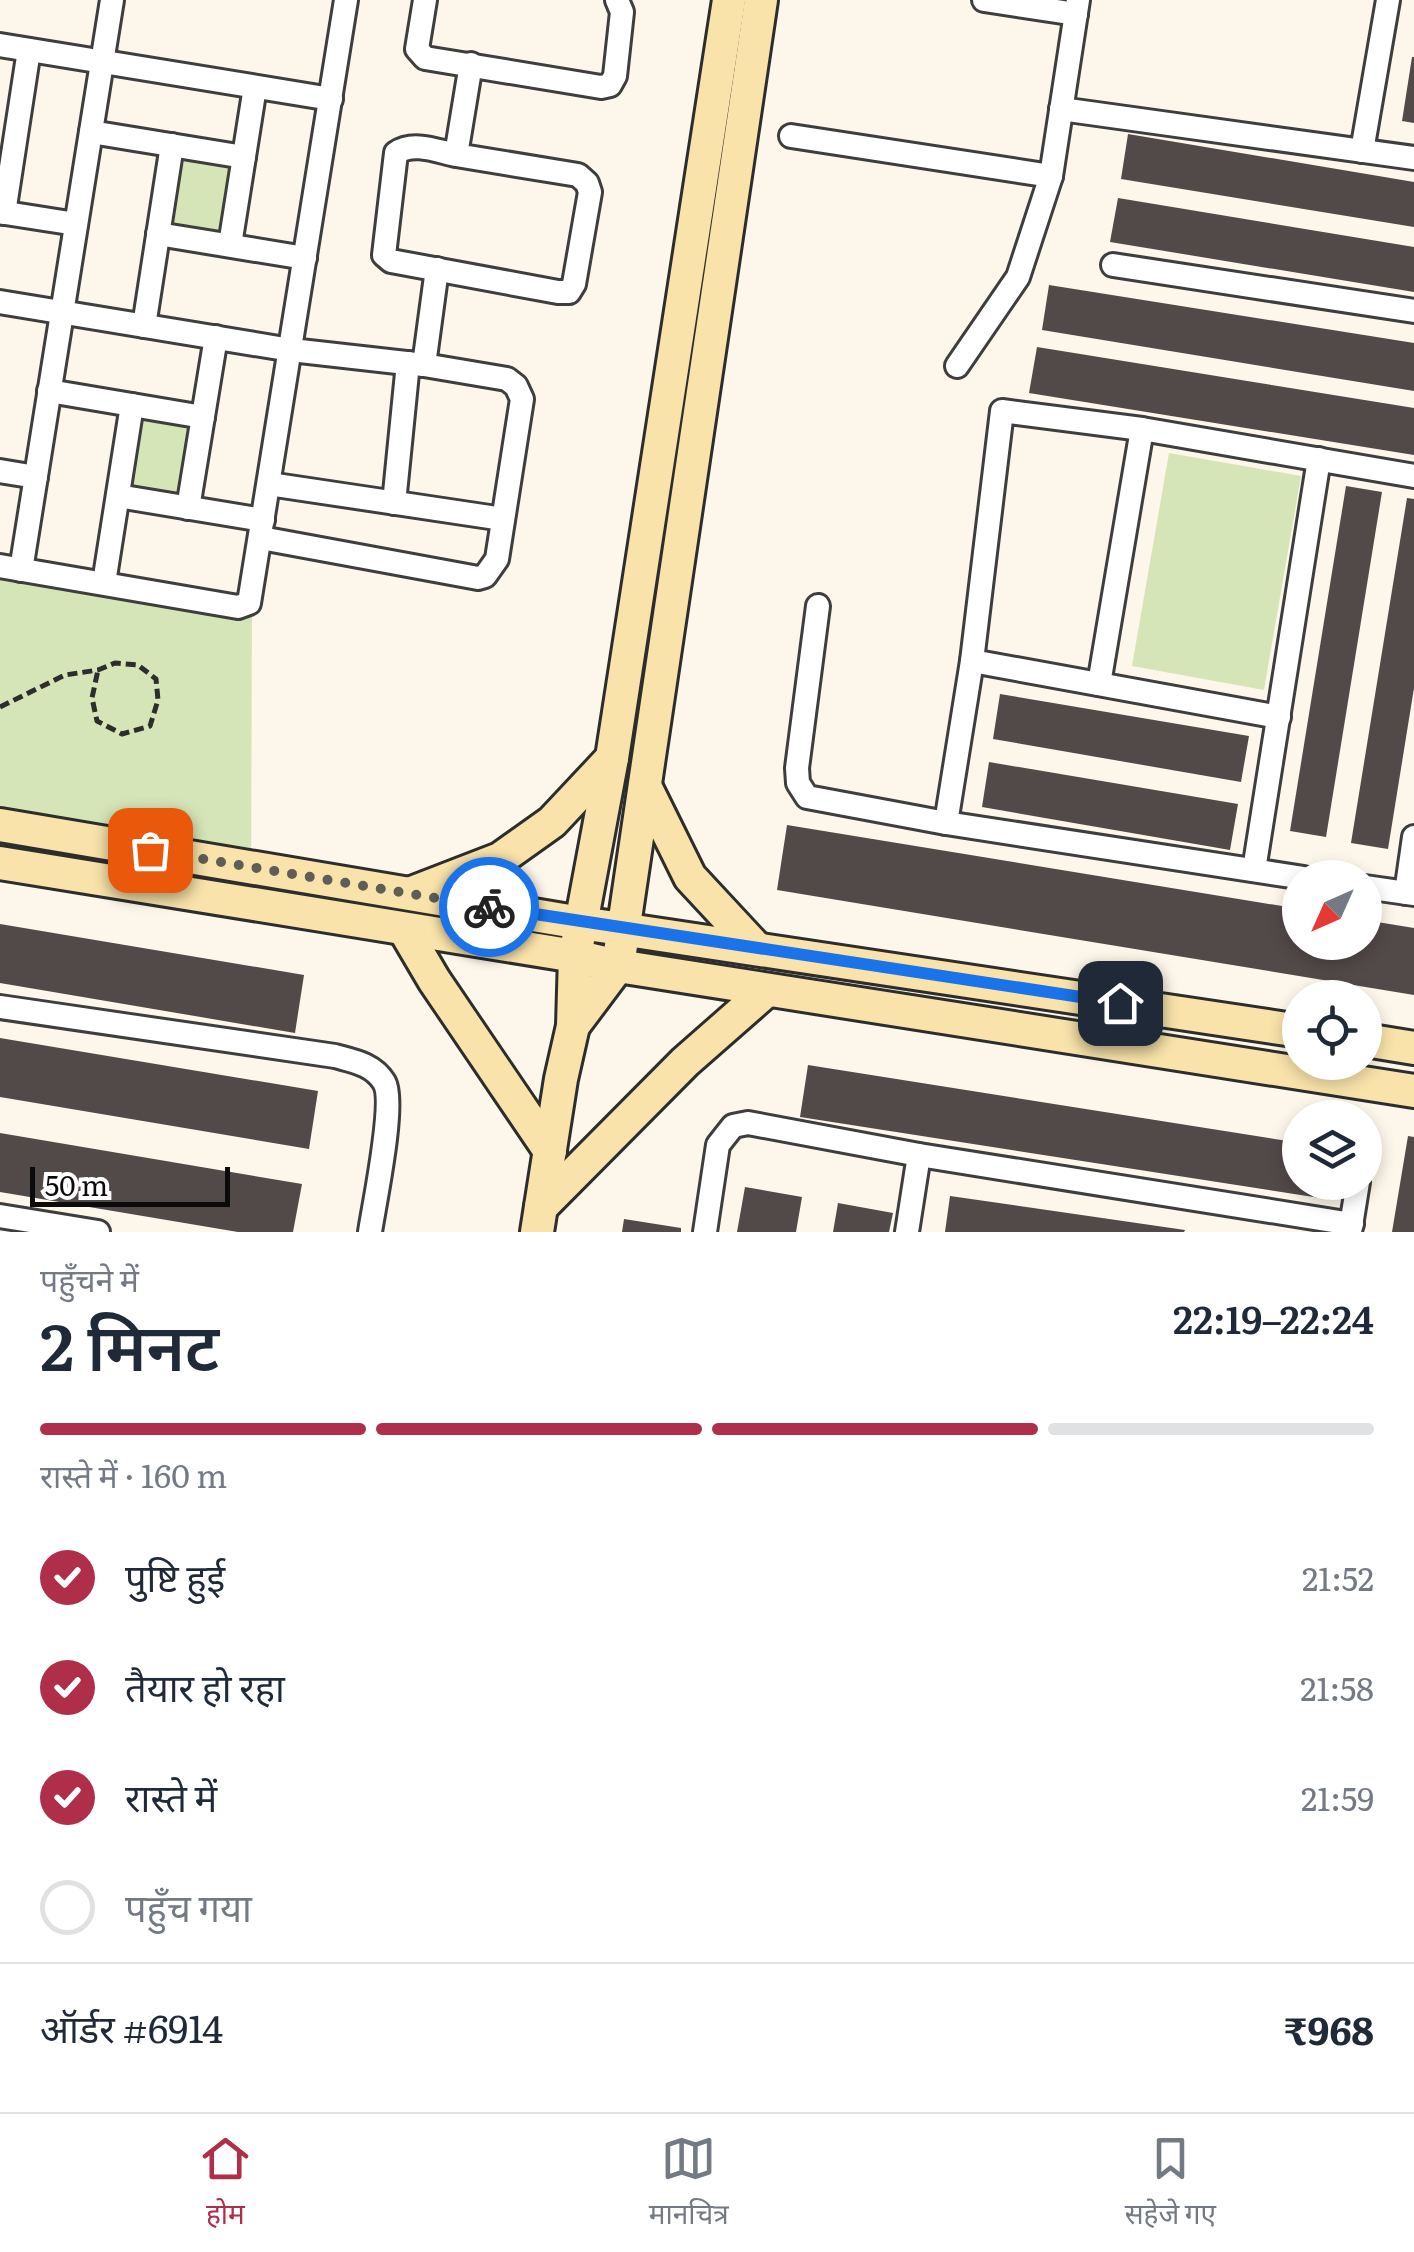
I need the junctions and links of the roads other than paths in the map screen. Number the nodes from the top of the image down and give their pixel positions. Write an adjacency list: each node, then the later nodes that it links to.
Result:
1 (112, 0): 12 (street)
2 (346, 0): 15 (street)
3 (425, 0): 13 (street)
4 (618, 0): 13 (street)
5 (729, 0): 61 (main road)
6 (761, 0): 62 (main road)
7 (984, 0): 9 (street)
8 (1388, 0): 21 (street)
9 (1077, 7): 16 (street)
10 (0, 45): 11 (street)
11 (30, 50): 12 (street); 17 (street)
12 (102, 62): 14 (street); 18 (street)
13 (471, 64): 22 (street)
14 (256, 87): 15 (street); 23 (street)
15 (331, 99): 30 (street)
16 (1061, 109): 21 (street); 25 (street)
17 (9, 124): 26 (street)
18 (90, 132): 20 (street); 27 (street)
19 (791, 136): 25 (street)
20 (172, 146): 23 (street); 28 (street)
21 (1362, 151): 24 (street)
22 (456, 154): 32 (street); 32 (street)
23 (244, 157): 29 (street)
24 (1414, 158)
25 (1051, 176): 40 (street)
26 (2, 212): 27 (street)
27 (76, 224): 35 (street)
28 (158, 234): 29 (street); 36 (street)
29 (230, 246): 30 (street)
30 (306, 258): 38 (street)
31 (1113, 265): 34 (street)
32 (438, 269): 39 (street)
33 (0, 302): 35 (street)
34 (1414, 311)
35 (62, 312): 36 (street); 41 (street)
36 (144, 326): 37 (street)
37 (216, 338): 38 (street); 43 (street)
38 (290, 350): 39 (street); 49 (street)
39 (416, 364): 51 (street); 53 (street)
40 (956, 366)
41 (49, 391): 42 (street); 48 (street)
42 (132, 405): 43 (street); 50 (street)
43 (203, 416): 52 (street)
44 (1142, 429): 45 (street); 58 (street); 59 (street)
45 (1319, 460): 47 (street); 60 (street)
46 (0, 471): 48 (street)
47 (1414, 476)
48 (36, 477): 55 (street)
49 (269, 484): 51 (street); 54 (street)
50 (118, 496): 52 (street); 56 (street)
51 (394, 503): 53 (street)
52 (188, 508): 54 (street)
53 (503, 519): 54 (street)
54 (262, 529): 56 (street)
55 (10, 568): 56 (street)
56 (104, 583)
57 (818, 606): 63 (street)
58 (972, 660): 59 (street); 63 (street)
59 (1099, 684): 60 (street)
60 (1279, 717): 67 (street)
61 (612, 758): 70 (main road); 72 (main road)
62 (645, 786): 73 (main road); 75 (main road)
63 (946, 823): 67 (street)
64 (0, 825): 70 (main road)
65 (1414, 837): 71 (street)
66 (0, 863): 74 (main road)
67 (1254, 870): 68 (street)
68 (1282, 874)
69 (1382, 890): 71 (street)
70 (411, 893): 72 (main road)
71 (1410, 894)
72 (582, 923): 73 (main road); 76 (main road)
73 (624, 928): 75 (main road); 77 (main road)
74 (404, 929): 76 (main road); 85 (main road)
75 (756, 948): 81 (main road)
76 (575, 956): 77 (main road); 80 (main road)
77 (618, 966): 78 (main road); 80 (main road)
78 (768, 990): 84 (main road); 89 (main road)
79 (0, 1007): 92 (street)
80 (573, 1026): 85 (main road)
81 (1282, 1027)
82 (1382, 1043): 83 (main road)
83 (1414, 1048)
84 (1414, 1091)
85 (550, 1151): 89 (main road)
86 (919, 1155): 90 (street); 93 (street); 94 (street)
87 (1355, 1200): 90 (street)
88 (0, 1216): 91 (street)
89 (539, 1220)
90 (1351, 1228)
91 (98, 1232)
92 (370, 1232)
93 (706, 1232)
94 (907, 1232)

